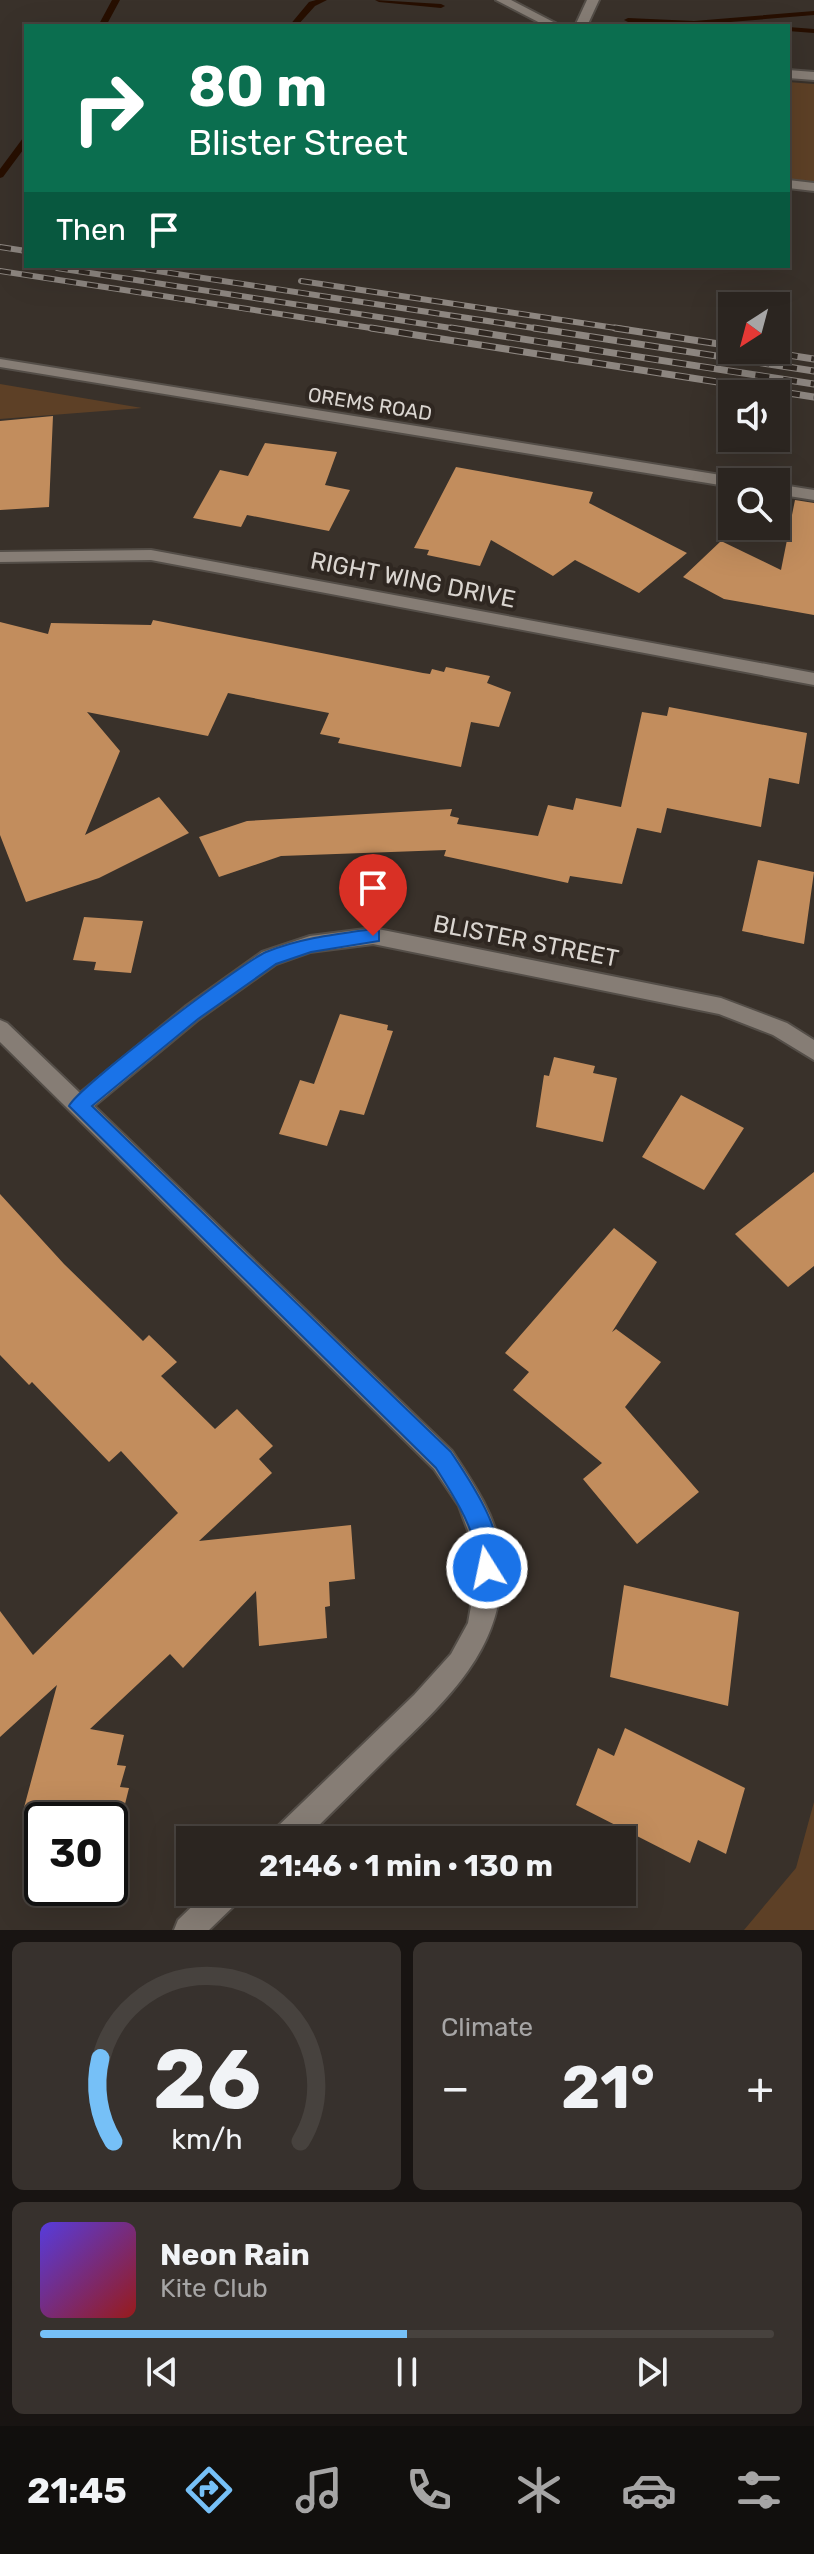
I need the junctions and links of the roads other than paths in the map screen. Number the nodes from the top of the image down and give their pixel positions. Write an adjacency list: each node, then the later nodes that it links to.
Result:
1 (502, 0): 3 (street)
2 (593, 0): 4 (street)
3 (551, 24)
4 (582, 24)
5 (790, 74): 6 (street)
6 (814, 76)
7 (790, 184): 8 (street)
8 (814, 187)
9 (0, 363): 10 (street, OREMS ROAD)
10 (718, 480)
11 (790, 491): 12 (street)
12 (814, 495)
13 (0, 557): 14 (street, RIGHT WING DRIVE)
14 (814, 679)
15 (0, 1029): 17 (street)
16 (814, 1051): 17 (street, BLISTER STREET)
17 (79, 1106): 18 (street)
18 (298, 1826)
19 (213, 1906): 20 (street)
20 (188, 1930)

